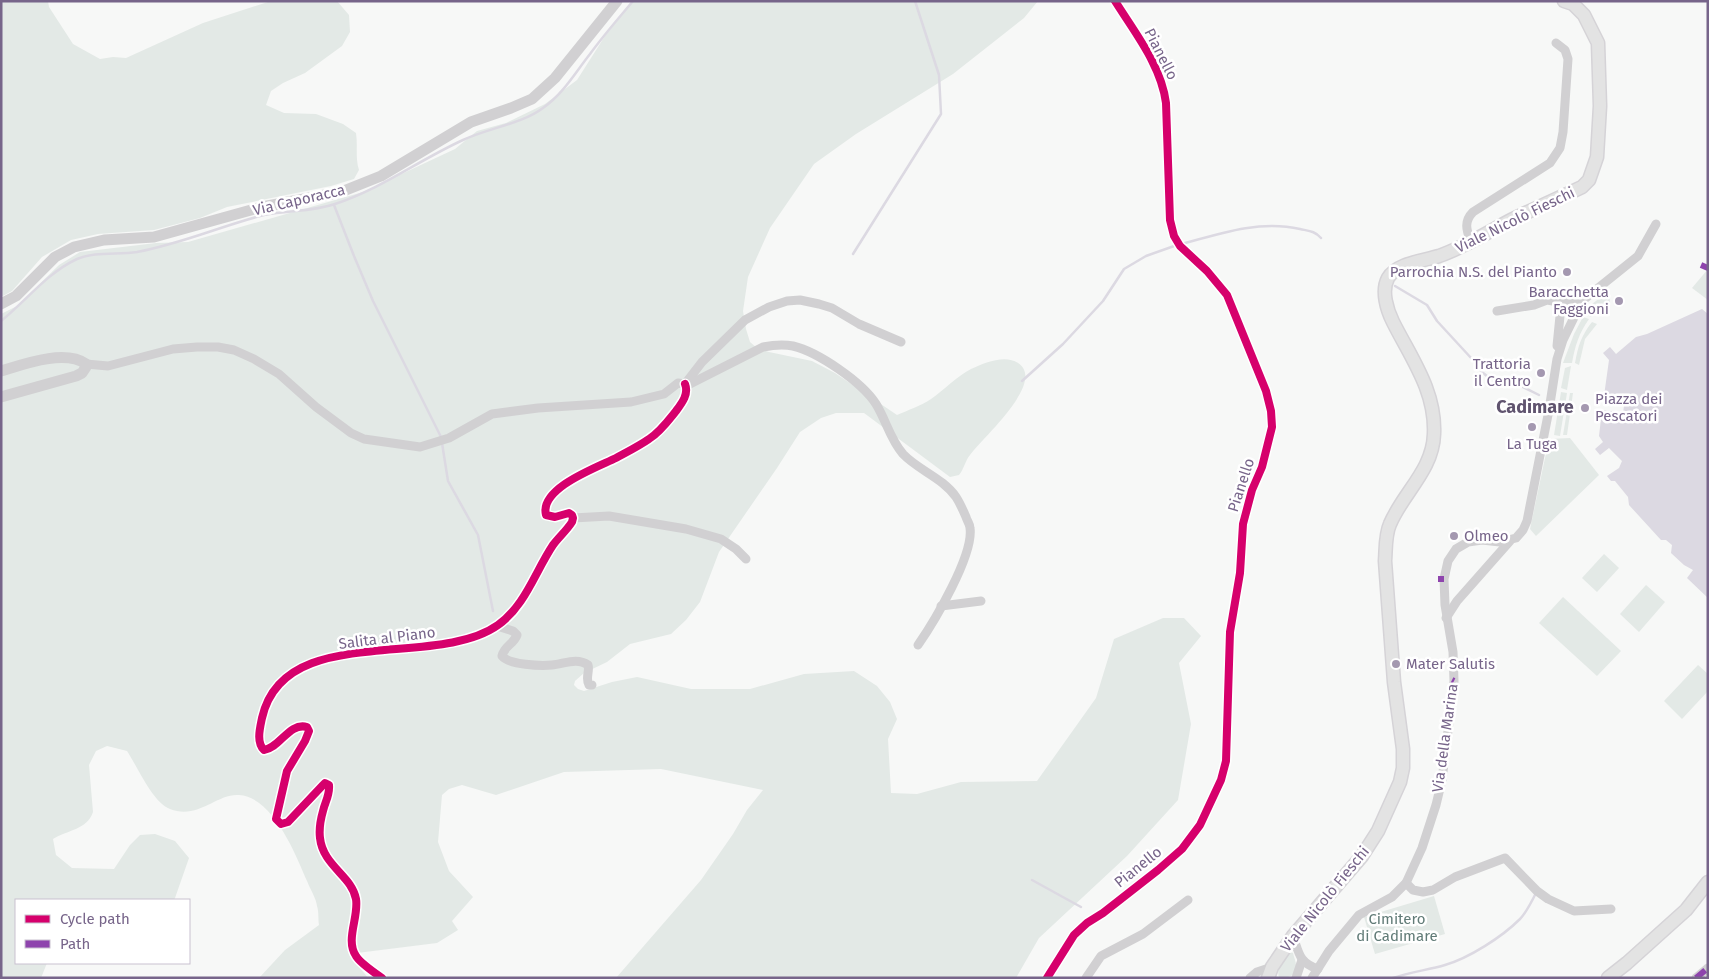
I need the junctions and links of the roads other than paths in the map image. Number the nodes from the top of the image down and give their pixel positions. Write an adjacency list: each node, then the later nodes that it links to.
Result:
1 (617, 1): 7 (street, Via Caporacca)
2 (1115, 1): 36 (street, Pianello)
3 (1564, 1): 6 (main road, Viale Nicolò Fieschi)
4 (1556, 43): 6 (street)
5 (1656, 224): 10 (street)
6 (1471, 243): 30 (main road, Viale Nicolò Fieschi)
7 (1, 304)
8 (1561, 306): 9 (street); 10 (street); 12 (street)
9 (1497, 311)
10 (1578, 311): 12 (street)
11 (901, 342): 15 (street)
12 (1557, 359): 18 (street)
13 (86, 364): 14 (street); 15 (street); 16 (street)
14 (1, 371)
15 (685, 385): 17 (street); 21 (street)
16 (1, 397)
17 (573, 518): 19 (street); 23 (street, Salita al Piano)
18 (1510, 541): 22 (street); 22 (street, Via della Marina)
19 (746, 559)
20 (981, 601): 21 (street)
21 (941, 606): 24 (street)
22 (1446, 619): 27 (street, Via della Marina)
23 (497, 626): 25 (street); 35 (street, Salita al Piano)
24 (918, 645)
25 (592, 686)
26 (1708, 882): 41 (main road)
27 (1406, 883): 29 (street); 33 (street)
28 (1188, 900): 37 (street)
29 (1611, 909)
30 (1293, 936): 31 (street); 34 (main road, Viale Nicolò Fieschi)
31 (1302, 960): 33 (street); 39 (street)
32 (1708, 968): 42 (street)
33 (1318, 969): 40 (street)
34 (1270, 975): 38 (street)
35 (382, 978)
36 (1047, 978)
37 (1086, 978)
38 (1250, 978)
39 (1296, 978)
40 (1312, 978)
41 (1608, 978)
42 (1696, 978)

